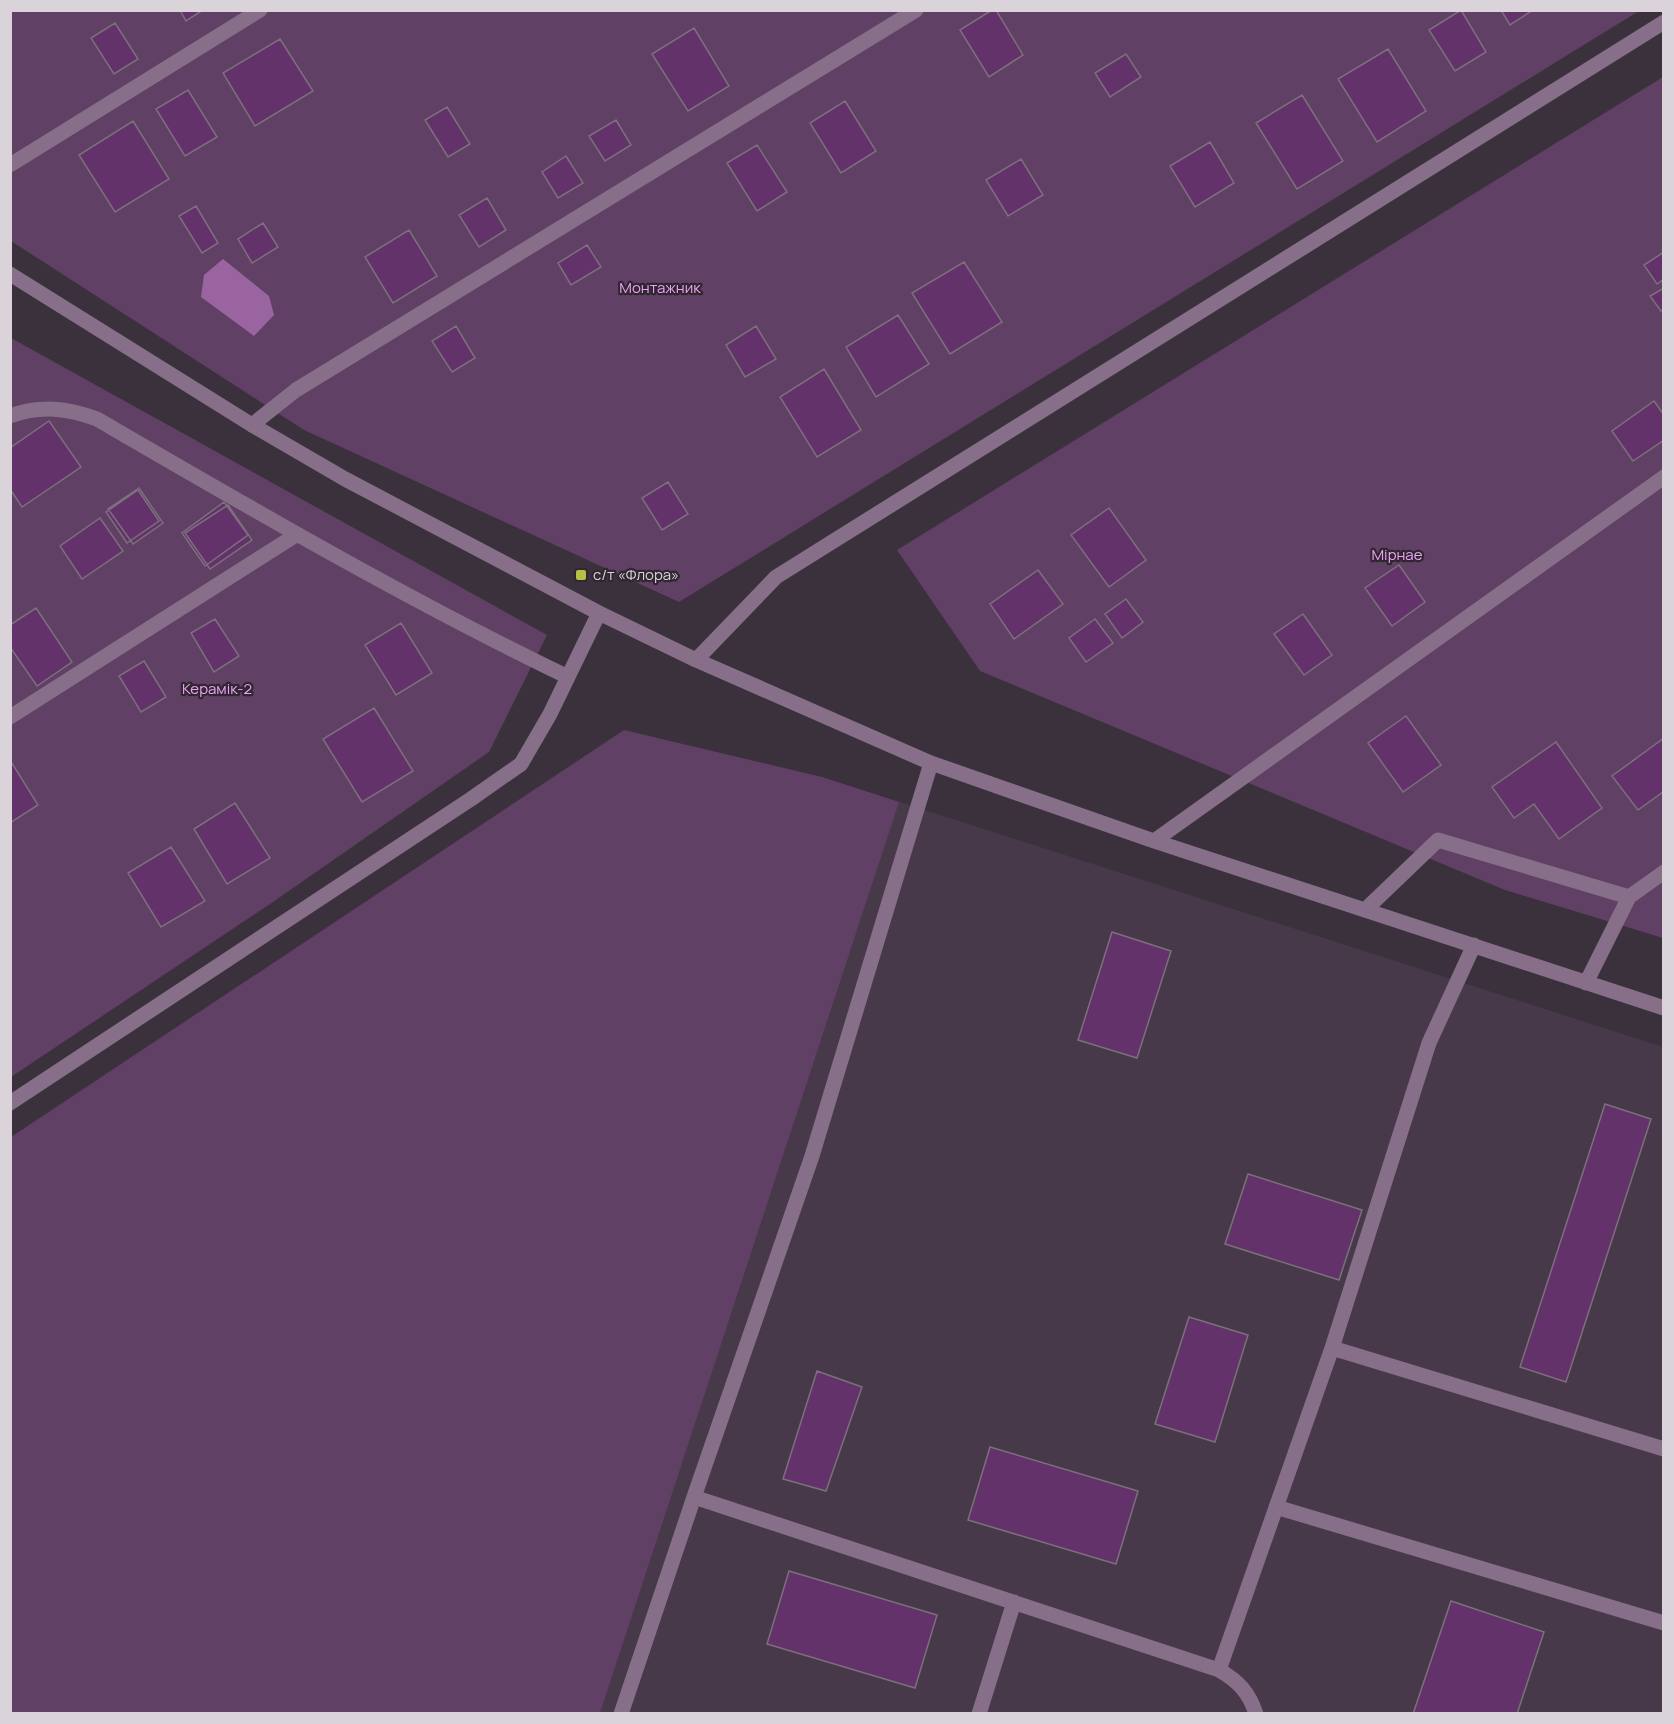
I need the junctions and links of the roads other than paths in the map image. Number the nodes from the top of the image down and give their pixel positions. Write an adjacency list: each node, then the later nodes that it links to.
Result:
1 (260, 10): 4 (street)
2 (916, 10): 7 (street)
3 (1664, 22): 11 (street)
4 (10, 165)
5 (10, 274): 7 (street)
6 (10, 416): 9 (street)
7 (252, 425): 10 (street)
8 (1664, 477): 15 (street)
9 (296, 535): 12 (street); 13 (street)
10 (599, 613): 11 (street); 12 (street)
11 (696, 660): 14 (street)
12 (567, 676): 22 (street)
13 (10, 717)
14 (931, 763): 15 (street); 25 (street)
15 (1154, 841): 18 (street)
16 (1664, 872): 17 (street)
17 (1629, 897): 18 (street); 20 (street)
18 (1365, 910): 19 (street)
19 (1474, 945): 20 (street); 23 (street)
20 (1586, 982): 21 (street)
21 (1664, 1008)
22 (10, 1103)
23 (1332, 1348): 24 (street); 26 (street)
24 (1664, 1449)
25 (694, 1497): 27 (street); 30 (street)
26 (1276, 1507): 28 (street); 29 (street)
27 (1014, 1602): 29 (street); 31 (street)
28 (1664, 1623)
29 (1219, 1670): 32 (street)
30 (621, 1713)
31 (979, 1713)
32 (1256, 1713)

